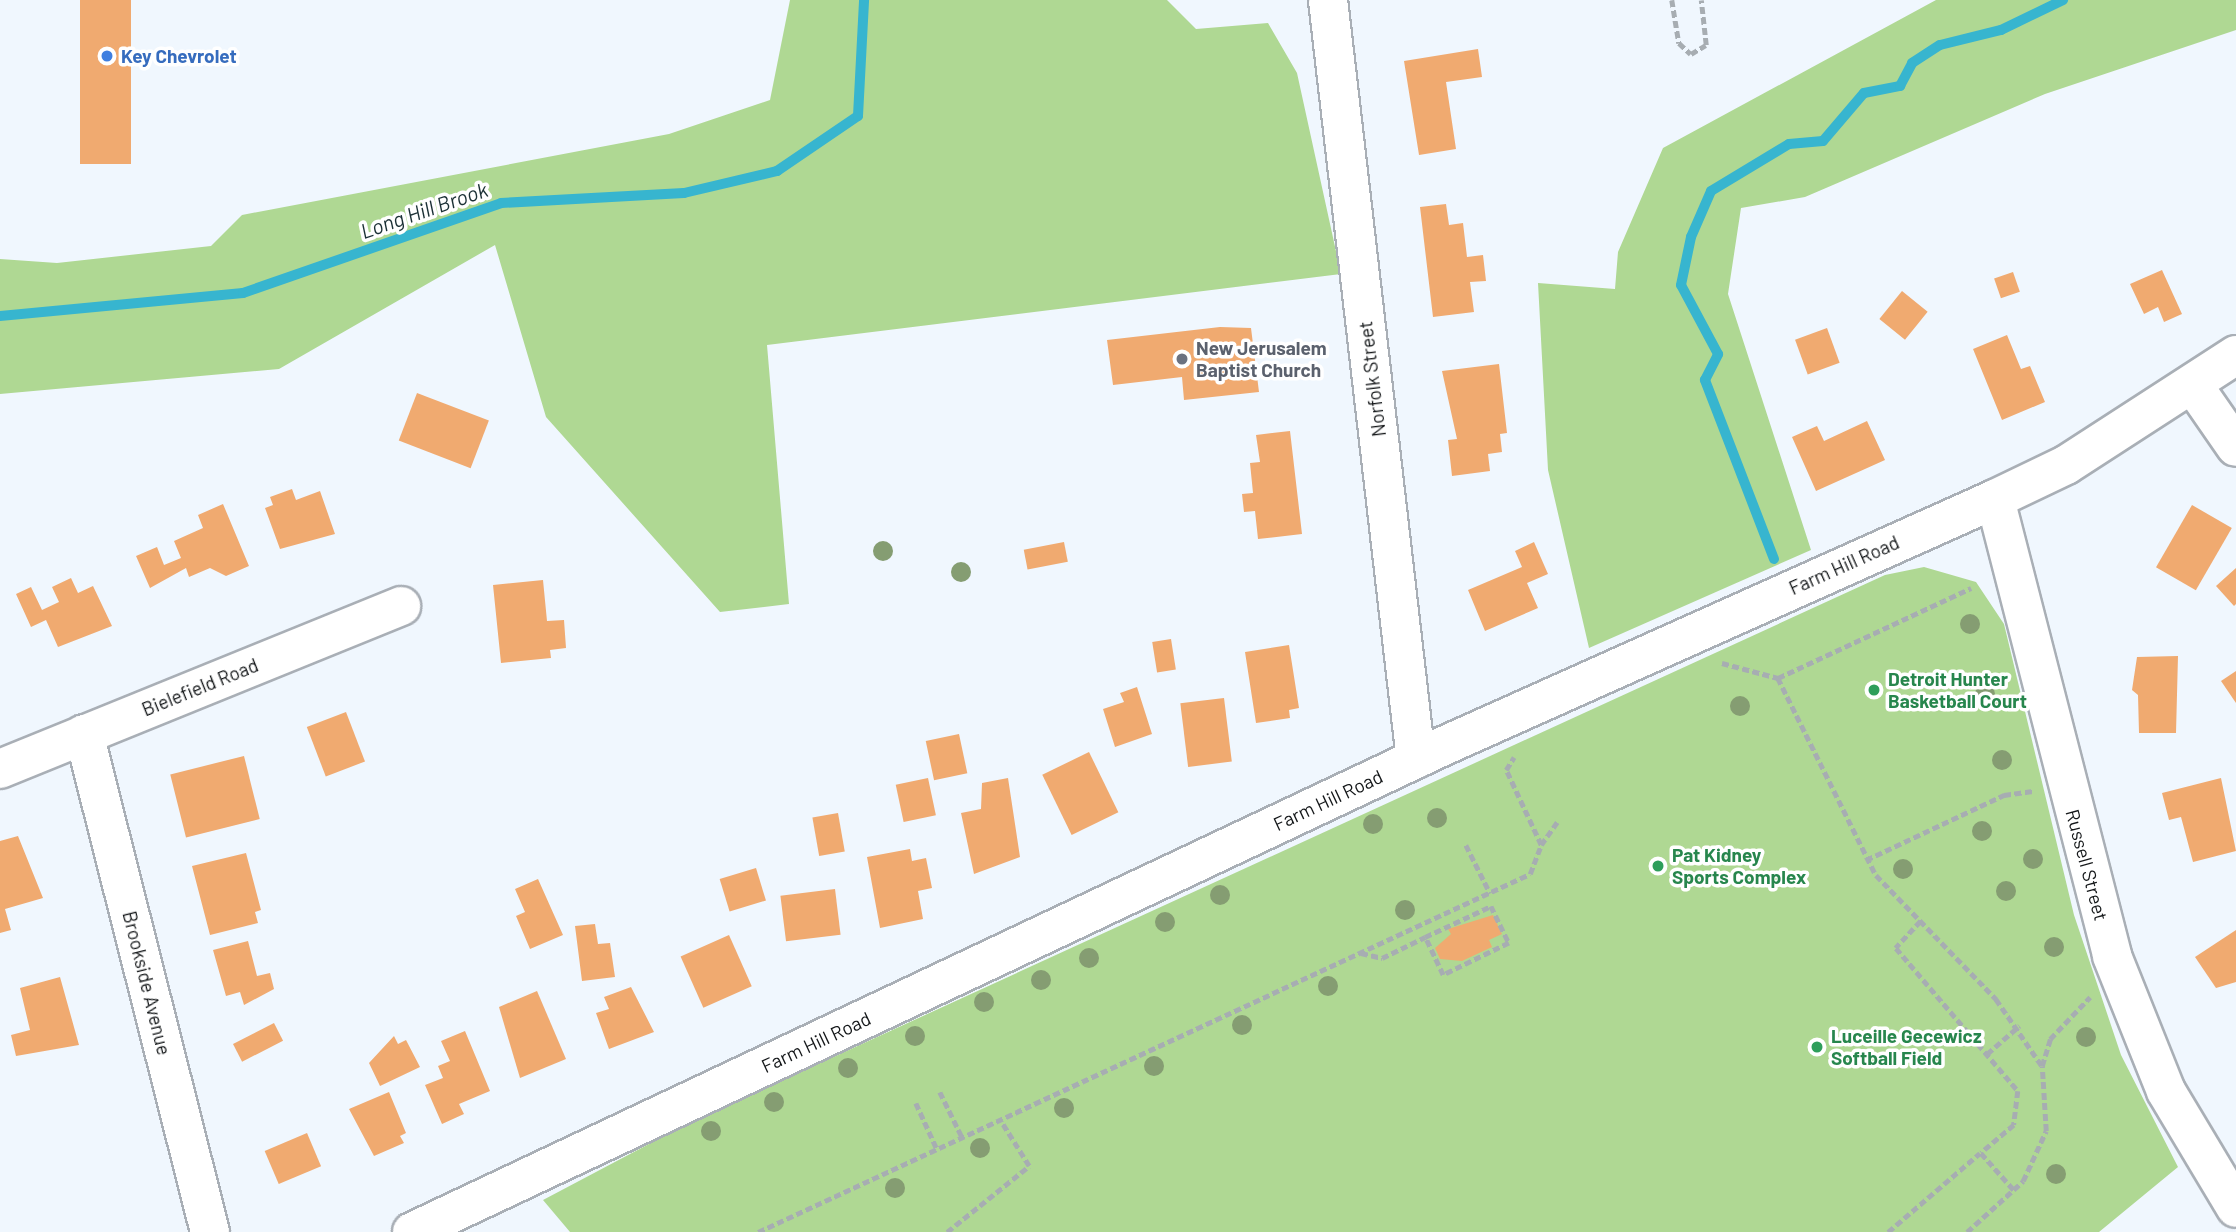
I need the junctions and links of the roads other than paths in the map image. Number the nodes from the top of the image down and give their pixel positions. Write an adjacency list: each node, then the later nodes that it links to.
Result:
1 (1328, 0): 8 (street, Norfolk Street)
2 (2236, 355): 3 (street, Farm Hill Road)
3 (2193, 385): 4 (street); 5 (street, Farm Hill Road)
4 (2236, 447)
5 (1995, 499): 8 (street, Farm Hill Road); 10 (street, Russell Street)
6 (401, 606): 7 (street, Bielefield Road)
7 (85, 734): 9 (street, Bielefield Road); 11 (street, Brookside Avenue)
8 (1416, 759): 12 (street, Farm Hill Road)
9 (0, 769)
10 (2236, 1208)
11 (210, 1232)
12 (412, 1232)

